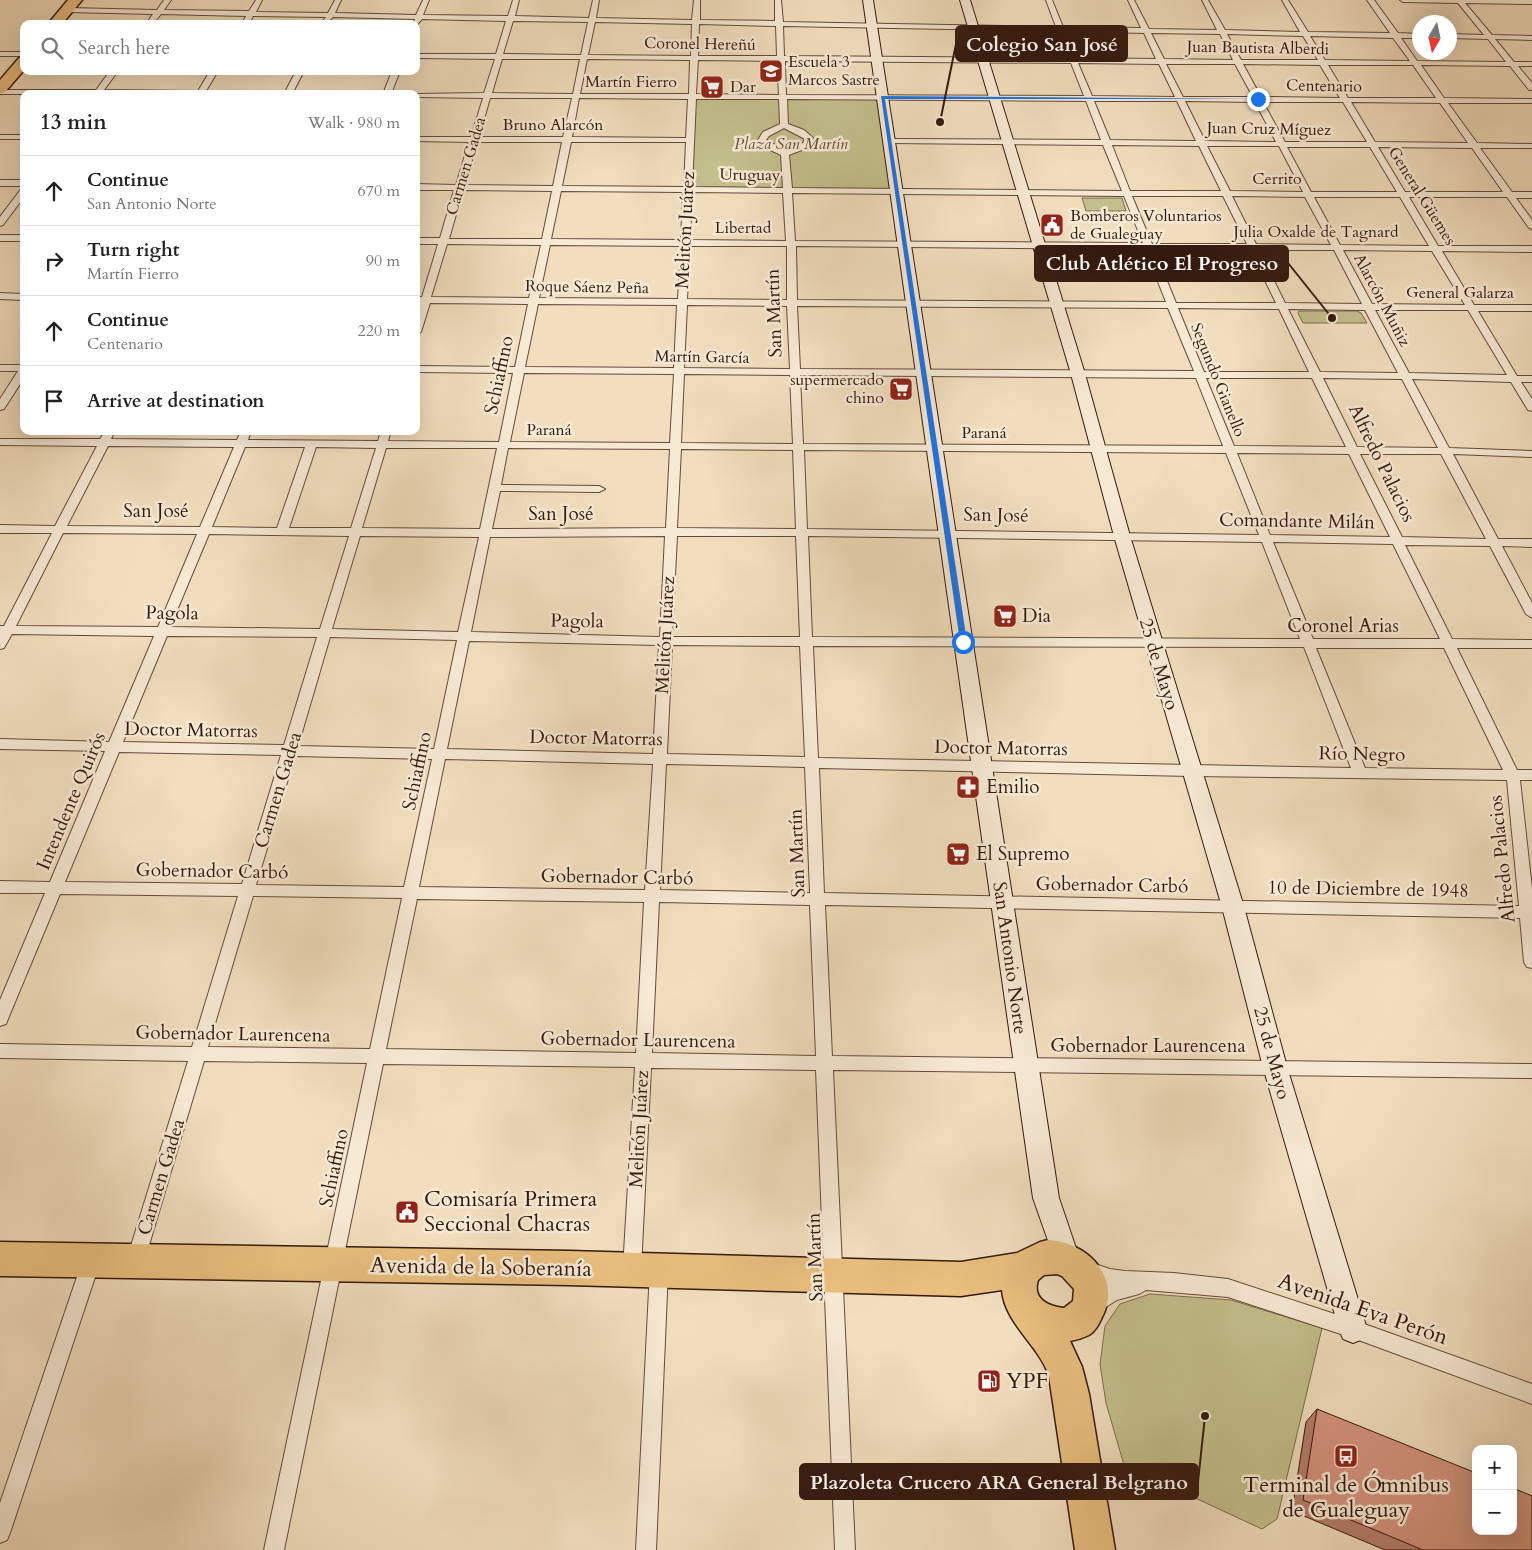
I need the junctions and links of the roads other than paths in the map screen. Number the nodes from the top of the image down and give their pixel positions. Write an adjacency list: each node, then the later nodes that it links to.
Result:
1 (168, 0): 20 (street)
2 (259, 0): 21 (street)
3 (338, 0): 22 (street)
4 (426, 0): 28 (street)
5 (516, 0): 23 (street, Carmen Gadea)
6 (596, 0): 29 (street, Schiaffino)
7 (697, 0): 30 (street, Melitón Juárez)
8 (778, 0): 31 (street)
9 (868, 0): 32 (street, San Antonio Norte)
10 (965, 0): 33 (street, 25 de Mayo)
11 (1049, 0): 34 (street, Segundo Gianello)
12 (1131, 0): 35 (street, Alfredo Palacios)
13 (1205, 0): 36 (street, Alarcón Muñiz)
14 (1285, 0): 37 (street, General Güemes)
15 (1370, 0): 38 (street)
16 (1403, 0): 17 (street)
17 (1459, 1): 18 (street); 41 (street)
18 (1532, 2)
19 (71, 5): 20 (street); 24 (highway)
20 (159, 12): 21 (street); 25 (street)
21 (251, 14): 22 (street); 26 (street)
22 (330, 15): 27 (street); 28 (street)
23 (511, 18): 28 (street); 29 (street); 46 (street, Carmen Gadea)
24 (58, 20)
25 (152, 20)
26 (247, 20)
27 (327, 20)
28 (418, 20)
29 (592, 20): 30 (street); 47 (street, Schiaffino)
30 (696, 22): 31 (street); 48 (street, Melitón Juárez)
31 (779, 24): 32 (street); 49 (street)
32 (871, 26): 33 (street); 50 (street, San Antonio Norte)
33 (974, 28): 34 (street); 51 (street, 25 de Mayo)
34 (1060, 29): 35 (street); 52 (street, Segundo Gianello)
35 (1146, 30): 36 (street); 53 (street, Alfredo Palacios)
36 (1222, 31): 37 (street); 54 (street, Alarcón Muñiz)
37 (1305, 34): 38 (street); 55 (street, General Güemes)
38 (1395, 35): 39 (street); 56 (street)
39 (1412, 36)
40 (1457, 36): 41 (street)
41 (1490, 37): 42 (street); 57 (street)
42 (1532, 38)
43 (0, 54): 44 (street)
44 (20, 54)
45 (420, 56): 46 (street, Coronel Hereñú)
46 (499, 56): 47 (street, Coronel Hereñú); 72 (street, Carmen Gadea)
47 (584, 57): 48 (street, Coronel Hereñú); 73 (street, Schiaffino)
48 (694, 57): 49 (street, Coronel Hereñú); 74 (street, Melitón Juárez)
49 (781, 58): 50 (street, Coronel Hereñú); 75 (street)
50 (874, 58): 51 (street, Coronel Hereñú); 76 (street, San Antonio Norte)
51 (984, 59): 52 (street, Juan Bautista Alberdi); 77 (street, 25 de Mayo)
52 (1073, 60): 53 (street, Juan Bautista Alberdi); 78 (street, Segundo Gianello)
53 (1161, 60): 54 (street, Juan Bautista Alberdi); 79 (street, Alfredo Palacios)
54 (1238, 61): 55 (street, Juan Bautista Alberdi); 80 (street, Alarcón Muñiz)
55 (1323, 62): 56 (street, Juan Bautista Alberdi); 81 (street, General Güemes)
56 (1415, 63): 57 (street, Juan Bautista Alberdi); 82 (street)
57 (1512, 64): 58 (street, Juan Bautista Alberdi); 64 (street)
58 (1532, 64)
59 (20, 66): 69 (highway)
60 (111, 75): 65 (street)
61 (212, 75): 66 (street)
62 (298, 75): 67 (street)
63 (394, 75): 68 (street)
64 (1532, 88)
65 (99, 90)
66 (202, 90)
67 (290, 90)
68 (389, 90)
69 (0, 91): 70 (street)
70 (20, 91)
71 (420, 95): 72 (street, Martín Fierro)
72 (488, 95): 73 (street, Martín Fierro); 88 (street, Carmen Gadea)
73 (576, 96): 74 (street, Martín Fierro); 89 (street, Schiaffino)
74 (692, 96): 75 (street, Martín Fierro); 90 (street, Melitón Juárez)
75 (783, 97): 76 (street, Martín Fierro); 84 (street)
76 (882, 97): 77 (street, Martín Fierro); 91 (street, San Antonio Norte)
77 (995, 98): 78 (street, Centenario); 92 (street, 25 de Mayo)
78 (1088, 99): 79 (street, Centenario); 93 (street, Segundo Gianello)
79 (1180, 99): 80 (street, Centenario); 94 (street, Alfredo Palacios)
80 (1258, 99): 81 (street, Centenario); 95 (street, Alarcón Muñiz)
81 (1346, 100): 82 (street, Centenario); 96 (street, General Güemes)
82 (1442, 100): 83 (street, Centenario); 97 (street)
83 (1532, 101)
84 (784, 125): 99 (street); 99 (street)
85 (0, 137): 86 (street)
86 (20, 137)
87 (420, 139): 88 (street, Bruno Alarcón)
88 (474, 140): 89 (street, Bruno Alarcón); 103 (street, Carmen Gadea)
89 (567, 140): 90 (street, Bruno Alarcón); 104 (street, Schiaffino)
90 (690, 140): 105 (street, Melitón Juárez)
91 (889, 141): 92 (street); 107 (street, San Antonio Norte)
92 (1006, 141): 93 (street, Juan Cruz Míguez); 108 (street, 25 de Mayo)
93 (1106, 142): 94 (street, Juan Cruz Míguez); 109 (street, Segundo Gianello)
94 (1202, 143): 95 (street, Juan Cruz Míguez); 111 (street, Alfredo Palacios)
95 (1282, 143): 96 (street, Juan Cruz Míguez); 110 (street, Alarcón Muñiz)
96 (1373, 145): 97 (street, Juan Cruz Míguez); 112 (street, General Güemes)
97 (1474, 146): 98 (street, Juan Cruz Míguez); 113 (street)
98 (1532, 146)
99 (785, 154): 106 (street, San Martín)
100 (0, 183): 101 (street)
101 (20, 184)
102 (420, 186): 103 (street, Uruguay)
103 (460, 187): 104 (street, Uruguay); 121 (street, Carmen Gadea)
104 (557, 188): 105 (street, Uruguay); 122 (street, Schiaffino)
105 (688, 189): 106 (street, Uruguay); 123 (street, Melitón Juárez)
106 (787, 191): 107 (street, Uruguay); 124 (street, San Martín)
107 (895, 192): 108 (street, Uruguay); 125 (street, San Antonio Norte)
108 (1023, 193): 109 (street, Cerrito); 126 (street, 25 de Mayo)
109 (1127, 193): 111 (street, Cerrito); 127 (street, Segundo Gianello)
110 (1308, 193): 111 (street, Cerrito); 112 (street, Cerrito); 129 (street, Alarcón Muñiz)
111 (1227, 194): 128 (street, Alfredo Palacios)
112 (1403, 194): 113 (street, Cerrito); 130 (street, General Güemes)
113 (1510, 194): 114 (street, Cerrito); 117 (street)
114 (1532, 195)
115 (20, 196): 116 (street)
116 (0, 223)
117 (1532, 226)
118 (0, 238): 119 (street)
119 (20, 238)
120 (420, 241): 121 (street, Libertad)
121 (444, 241): 122 (street, Libertad); 134 (street, Carmen Gadea)
122 (546, 242): 123 (street, Libertad); 135 (street, Schiaffino)
123 (685, 243): 124 (street, Libertad); 136 (street, Melitón Juárez)
124 (791, 243): 125 (street, Libertad); 137 (street, San Martín)
125 (904, 244): 126 (street, Libertad); 138 (street, San Antonio Norte)
126 (1040, 245): 127 (street, Julia Oxalde de Tagnard); 139 (street, 25 de Mayo)
127 (1148, 246): 128 (street, Julia Oxalde de Tagnard); 140 (street, Segundo Gianello)
128 (1253, 247): 129 (street, Julia Oxalde de Tagnard); 141 (street, Alfredo Palacios)
129 (1337, 247): 130 (street, Julia Oxalde de Tagnard); 142 (street, Alarcón Muñiz)
130 (1436, 248): 131 (street, Julia Oxalde de Tagnard); 143 (street, General Güemes)
131 (1532, 249)
132 (0, 296): 133 (street)
133 (20, 297)
134 (421, 300): 135 (street, Roque Sáenz Peña)
135 (533, 302): 136 (street, Roque Sáenz Peña); 148 (street, Schiaffino)
136 (682, 303): 137 (street, Roque Sáenz Peña); 149 (street, Melitón Juárez)
137 (792, 304): 138 (street, Roque Sáenz Peña); 151 (street, San Martín)
138 (913, 304): 139 (street, Roque Sáenz Peña); 150 (street, San Antonio Norte)
139 (1057, 305): 140 (street, General Galarza); 152 (street, 25 de Mayo)
140 (1172, 305): 141 (street, General Galarza); 154 (street, Segundo Gianello)
141 (1282, 306): 142 (street, General Galarza); 156 (street, Alfredo Palacios)
142 (1369, 307): 143 (street, General Galarza); 155 (street, Alarcón Muñiz)
143 (1471, 308): 144 (street, General Galarza); 157 (street, General Güemes)
144 (1532, 308)
145 (0, 368): 146 (street)
146 (20, 369)
147 (420, 369): 148 (street, Martín García)
148 (519, 369): 149 (street, Martín García); 167 (street, Schiaffino)
149 (678, 371): 151 (street, Martín García); 168 (street, Melitón Juárez)
150 (923, 372): 151 (street, Martín García); 152 (street, Martín García); 170 (street, San Antonio Norte)
151 (795, 373): 169 (street, San Martín)
152 (1078, 374): 154 (street, Martín García); 171 (street, 25 de Mayo)
153 (20, 375): 159 (street)
154 (1200, 375): 156 (street, Martín García); 172 (street, Segundo Gianello)
155 (1406, 376): 156 (street, Martín García); 157 (street, Martín García); 174 (street, Alarcón Muñiz)
156 (1317, 377): 173 (street, Alfredo Palacios)
157 (1514, 379): 158 (street, Martín García); 160 (street, General Güemes)
158 (1532, 379)
159 (0, 407)
160 (1532, 408)
161 (108, 435): 165 (street)
162 (243, 438): 165 (street, Paraná); 166 (street, Paraná); 180 (street, Intendente Quirós)
163 (384, 438): 166 (street, Paraná); 167 (street, Paraná); 182 (street, Carmen Gadea)
164 (0, 442): 165 (street, Paraná)
165 (103, 443): 179 (street)
166 (312, 444): 181 (street)
167 (504, 446): 168 (street, Paraná); 176 (street, Schiaffino)
168 (674, 447): 169 (street, Paraná); 183 (street, Melitón Juárez)
169 (798, 448): 170 (street, Paraná); 185 (street, San Martín)
170 (934, 449): 171 (street, Paraná); 186 (street, San Antonio Norte)
171 (1098, 450): 172 (street, Paraná); 187 (street, 25 de Mayo)
172 (1231, 451): 173 (street, Paraná); 188 (street, Segundo Gianello)
173 (1354, 452): 174 (street, Paraná); 189 (street, Alfredo Palacios)
174 (1446, 452): 175 (street, Paraná); 190 (street, Alarcón Muñiz)
175 (1532, 454)
176 (495, 488): 177 (street); 184 (street, Schiaffino)
177 (599, 489)
178 (0, 529): 179 (street, San José)
179 (58, 530): 180 (street, San José); 193 (street)
180 (204, 530): 181 (street, San José); 194 (street, Intendente Quirós)
181 (282, 531): 182 (street, San José)
182 (356, 532): 184 (street, San José); 195 (street, Carmen Gadea)
183 (670, 532): 184 (street, San José); 185 (street, San José); 197 (street, Melitón Juárez)
184 (486, 533): 196 (street, Schiaffino)
185 (802, 533): 186 (street, San José); 198 (street, San Martín)
186 (947, 534): 187 (street, San José); 199 (street, San Antonio Norte)
187 (1122, 536): 188 (street, Comandante Milán); 200 (street, 25 de Mayo)
188 (1266, 539): 189 (street, Comandante Milán); 201 (street, Segundo Gianello)
189 (1398, 541): 190 (street, Comandante Milán); 203 (street, Alfredo Palacios)
190 (1494, 542): 191 (street, Comandante Milán); 192 (street, Alarcón Muñiz)
191 (1532, 543)
192 (1532, 614)
193 (4, 630): 194 (street, Pagola); 204 (street)
194 (162, 631): 195 (street, Pagola); 206 (street, Intendente Quirós)
195 (325, 634): 196 (street, Pagola); 207 (street, Carmen Gadea)
196 (463, 637): 197 (street, Pagola); 208 (street, Schiaffino)
197 (666, 641): 198 (street, Pagola); 209 (street, Melitón Juárez)
198 (806, 641): 199 (street, Pagola); 210 (street, San Martín)
199 (963, 642): 200 (street, Pagola); 211 (street, San Antonio Norte)
200 (1153, 643): 201 (street, Coronel Arias); 212 (street, 25 de Mayo)
201 (1309, 644): 203 (street, Coronel Arias); 213 (street, Segundo Gianello)
202 (1532, 644): 203 (street, Coronel Arias)
203 (1449, 645): 214 (street, Alfredo Palacios)
204 (0, 646)
205 (0, 744): 206 (street, Doctor Matorras)
206 (114, 747): 207 (street, Doctor Matorras); 217 (street, Intendente Quirós)
207 (290, 751): 208 (street, Doctor Matorras); 218 (street, Carmen Gadea)
208 (440, 754): 209 (street, Doctor Matorras); 219 (street, Schiaffino)
209 (658, 758): 210 (street, Doctor Matorras); 220 (street, Melitón Juárez)
210 (812, 763): 211 (street, Doctor Matorras); 221 (street, San Martín)
211 (982, 766): 212 (street, Doctor Matorras); 222 (street, San Antonio Norte)
212 (1191, 771): 213 (street, Río Negro); 223 (street, 25 de Mayo)
213 (1360, 772): 214 (street, Río Negro)
214 (1513, 775): 215 (street, Río Negro); 224 (street, Alfredo Palacios)
215 (1532, 775)
216 (0, 888): 217 (street, Gobernador Carbó)
217 (54, 888): 218 (street, Gobernador Carbó); 226 (street, Intendente Quirós)
218 (247, 891): 219 (street, Gobernador Carbó); 228 (street, Carmen Gadea)
219 (410, 894): 220 (street, Gobernador Carbó); 229 (street, Schiaffino)
220 (651, 896): 221 (street, Gobernador Carbó); 230 (street, Melitón Juárez)
221 (818, 901): 222 (street, Gobernador Carbó); 231 (street, San Martín)
222 (1002, 904): 223 (street, Gobernador Carbó); 232 (street, San Antonio Norte)
223 (1233, 907): 224 (street, 10 de Diciembre de 1948); 233 (street, 25 de Mayo)
224 (1530, 912): 225 (street, Alfredo Palacios)
225 (1532, 962)
226 (0, 1019)
227 (0, 1051): 228 (street, Gobernador Laurencena)
228 (198, 1054): 229 (street, Gobernador Laurencena); 237 (street, Carmen Gadea)
229 (377, 1056): 230 (street, Gobernador Laurencena); 238 (street, Schiaffino)
230 (643, 1060): 231 (street, Gobernador Laurencena); 241 (street, Melitón Juárez)
231 (825, 1063): 232 (street, Gobernador Laurencena); 242 (street, San Martín)
232 (1026, 1065): 233 (street, Gobernador Laurencena); 239 (street, San Antonio Norte)
233 (1275, 1067): 234 (street, Gobernador Laurencena); 247 (street, 25 de Mayo)
234 (1532, 1071)
235 (0, 1259): 236 (highway, Avenida de la Soberanía)
236 (91, 1262): 237 (highway, Avenida de la Soberanía); 250 (street)
237 (135, 1263): 238 (highway, Avenida de la Soberanía)
238 (334, 1264): 241 (highway, Avenida de la Soberanía); 251 (street, Schiaffino)
239 (1073, 1264): 240 (highway); 244 (street, Avenida Eva Perón); 246 (highway)
240 (1026, 1268): 243 (highway, Avenida de la Soberanía); 245 (highway)
241 (645, 1270): 242 (highway, Avenida de la Soberanía); 252 (street, Melitón Juárez)
242 (834, 1274): 243 (highway, Avenida de la Soberanía); 253 (street, San Martín)
243 (961, 1279): 245 (highway, Avenida de la Soberanía)
244 (1174, 1282): 246 (street, Avenida Eva Perón); 247 (street, Avenida Eva Perón)
245 (1028, 1310): 246 (highway); 249 (highway)
246 (1085, 1314): 249 (highway)
247 (1353, 1329): 248 (street, Avenida Eva Perón)
248 (1532, 1394)
249 (1071, 1395): 254 (highway)
250 (0, 1533)
251 (274, 1550)
252 (646, 1550)
253 (845, 1550)
254 (1095, 1550)

